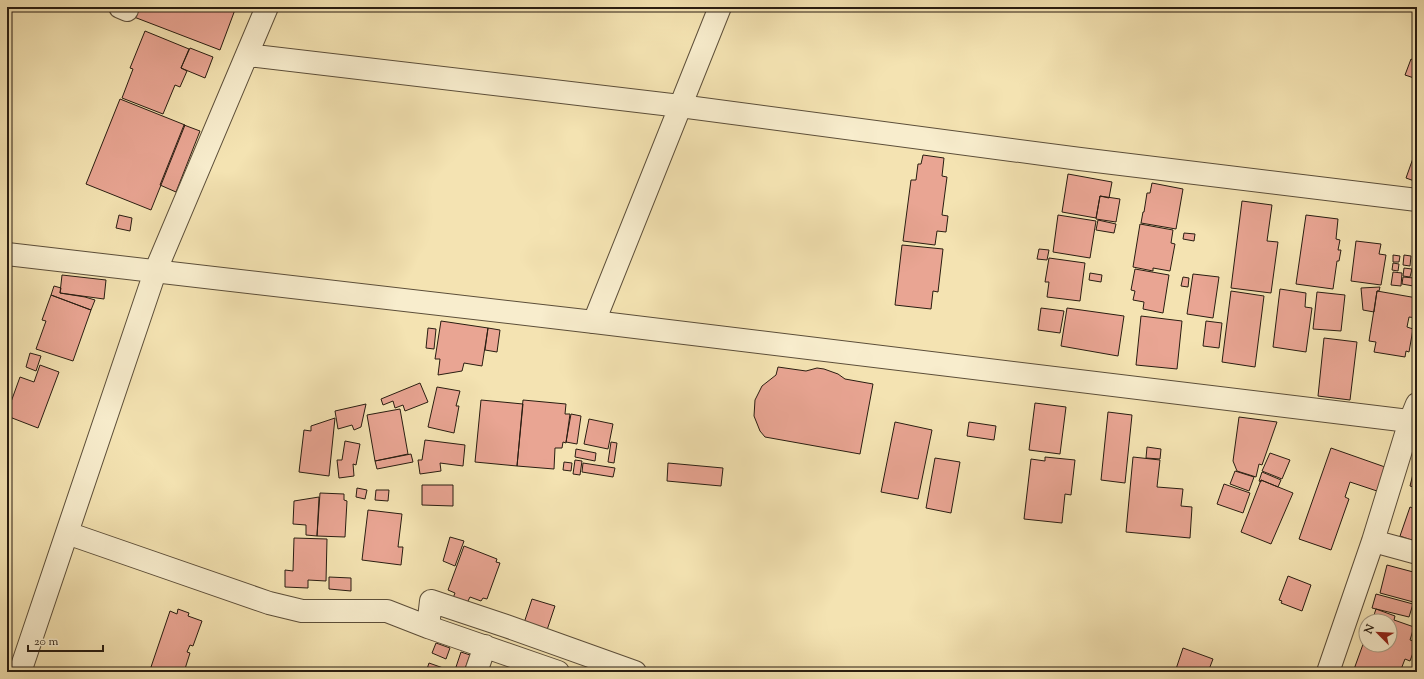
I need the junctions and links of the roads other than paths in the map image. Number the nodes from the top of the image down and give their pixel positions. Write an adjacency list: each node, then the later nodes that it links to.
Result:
1 (267, 7): 3 (street)
2 (720, 7): 4 (street)
3 (248, 55): 4 (street); 7 (street)
4 (680, 106): 5 (street); 8 (street)
5 (1417, 200)
6 (7, 254): 7 (street)
7 (155, 272): 8 (street); 10 (street)
8 (594, 322): 9 (street)
9 (1415, 416): 11 (street)
10 (67, 533): 13 (street); 15 (street)
11 (1373, 541): 12 (street); 19 (street)
12 (1417, 553)
13 (428, 627): 14 (street); 18 (street)
14 (485, 646): 16 (street); 17 (street)
15 (20, 672)
16 (476, 672)
17 (558, 672)
18 (635, 672)
19 (1328, 672)

